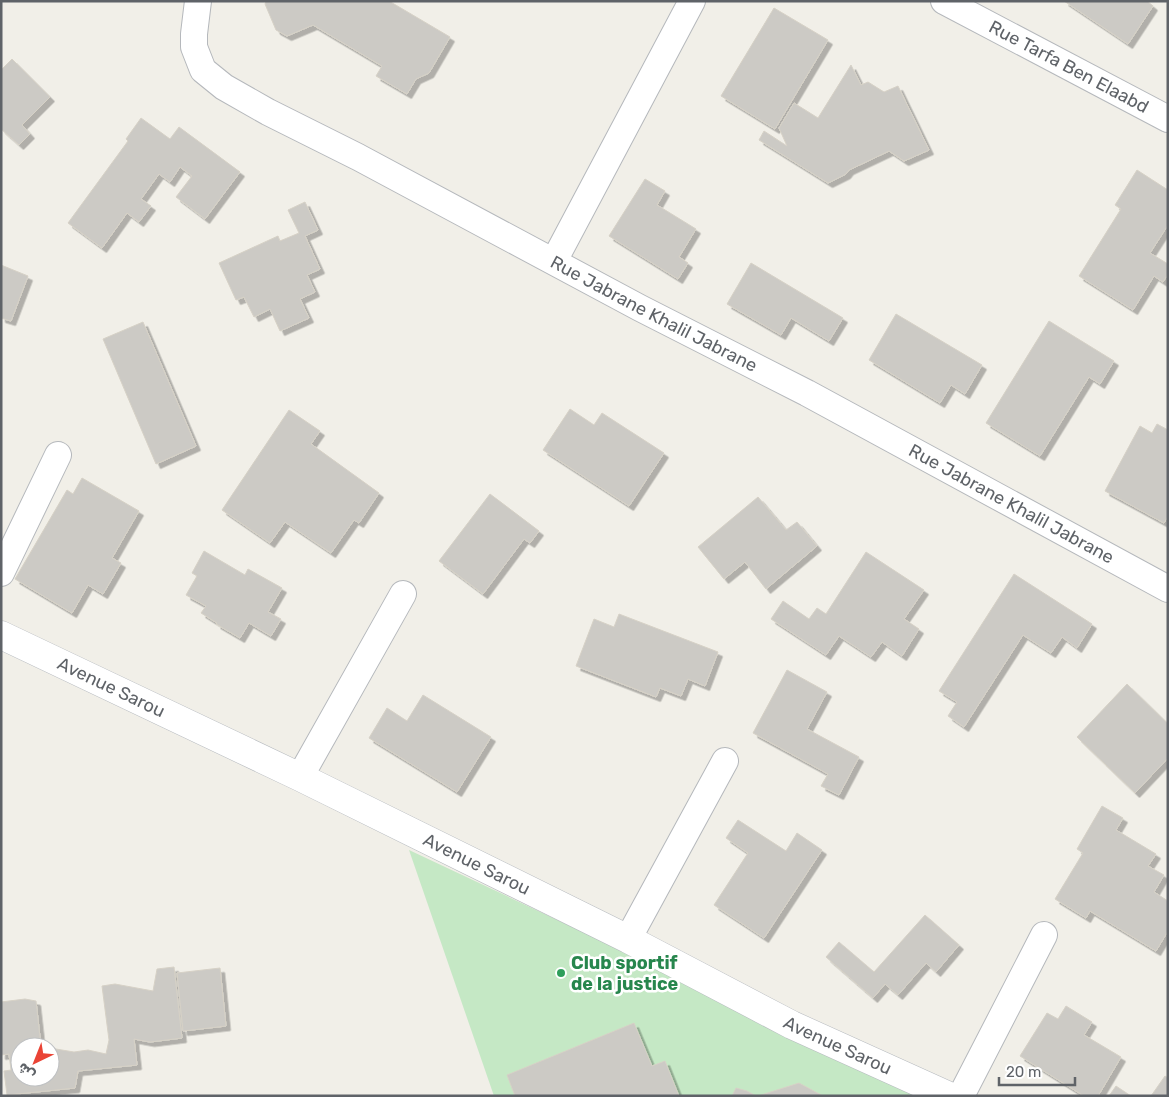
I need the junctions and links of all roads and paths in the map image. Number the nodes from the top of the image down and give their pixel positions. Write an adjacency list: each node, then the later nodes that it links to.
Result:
1 (198, 1): 5 (street, Rue Jabrane Khalil Jabrane)
2 (692, 1): 5 (street)
3 (944, 1): 4 (street, Rue Tarfa Ben Elaabd)
4 (1168, 119)
5 (554, 261): 8 (street, Rue Jabrane Khalil Jabrane)
6 (58, 455): 7 (street)
7 (1, 573)
8 (1168, 589)
9 (403, 594): 12 (street)
10 (1, 635): 12 (street, Avenue Sarou)
11 (726, 761): 14 (street)
12 (300, 778): 14 (street, Avenue Sarou)
13 (1044, 935): 16 (street)
14 (628, 940): 15 (street, Avenue Sarou)
15 (949, 1096)
16 (960, 1096)

